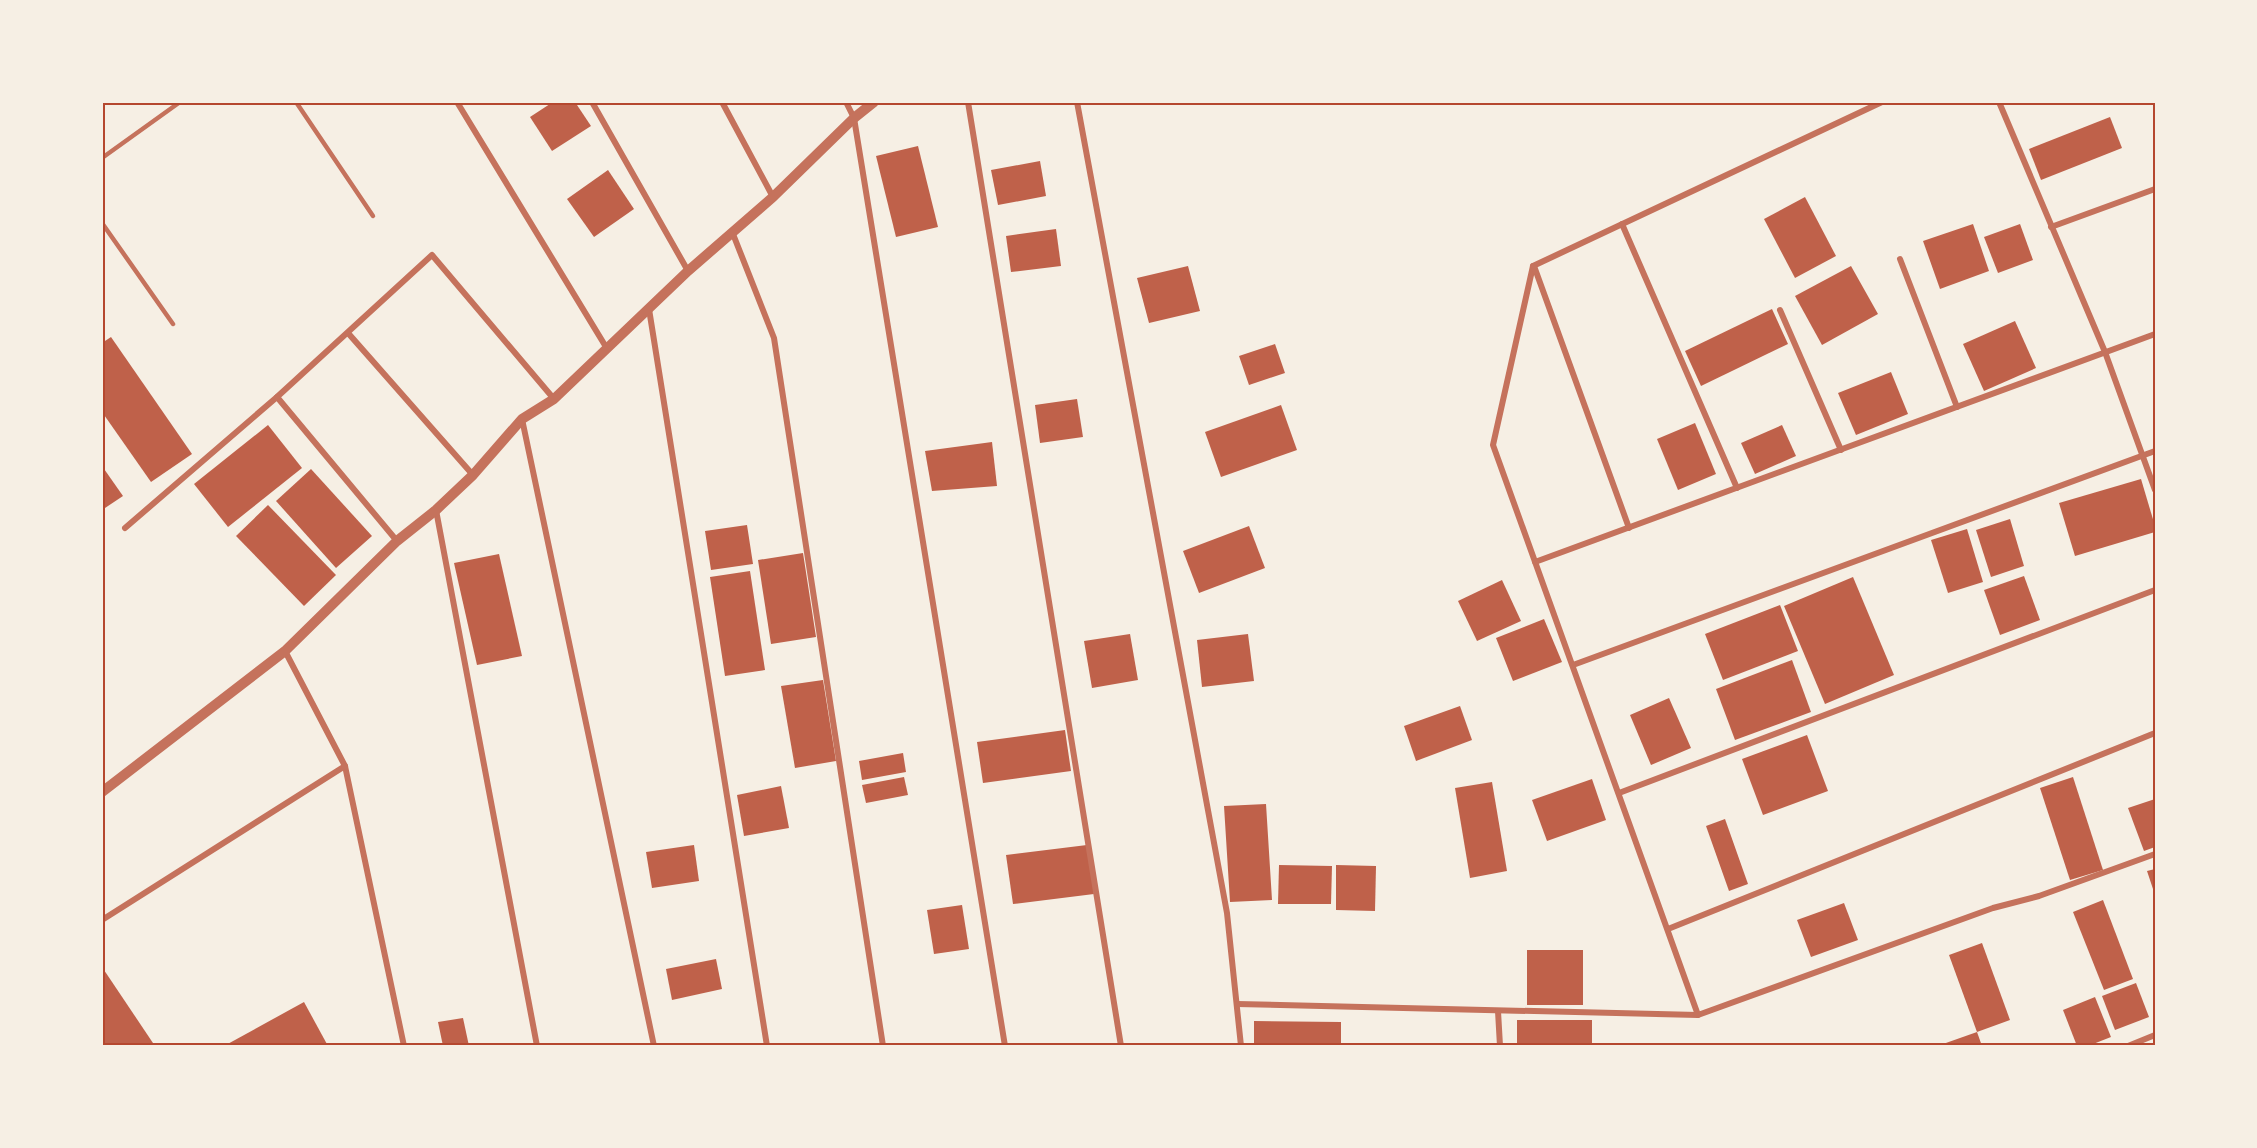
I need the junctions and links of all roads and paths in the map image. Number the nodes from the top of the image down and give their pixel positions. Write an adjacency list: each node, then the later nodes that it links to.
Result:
1 (180, 102): 13 (lane)
2 (296, 102): 16 (lane)
3 (457, 102): 29 (street)
4 (592, 102): 23 (street)
5 (722, 102): 15 (street)
6 (846, 102): 12 (street)
7 (874, 102): 12 (street)
8 (969, 102): 66 (street)
9 (1077, 102): 56 (street)
10 (1882, 102): 18 (street)
11 (1999, 102): 19 (street)
12 (854, 118): 15 (street); 65 (street)
13 (102, 158)
14 (2155, 189): 19 (street)
15 (773, 197): 20 (street)
16 (373, 216)
17 (102, 224): 26 (lane)
18 (1622, 224): 22 (street); 39 (street)
19 (2051, 227): 30 (street)
20 (733, 234): 23 (street); 64 (street)
21 (1900, 259): 33 (street)
22 (1533, 266): 43 (street); 45 (street)
23 (688, 271): 24 (street)
24 (648, 309): 29 (street); 63 (street)
25 (1780, 310): 35 (street)
26 (172, 324)
27 (348, 333): 31 (street); 32 (street); 38 (street)
28 (2155, 334): 30 (street)
29 (606, 347): 32 (street)
30 (2105, 352): 33 (street); 37 (street)
31 (277, 397): 42 (street); 44 (street)
32 (554, 399): 34 (street)
33 (1958, 407): 35 (street)
34 (522, 419): 38 (street); 62 (street)
35 (1841, 450): 39 (street)
36 (2155, 451): 37 (street)
37 (2144, 456): 40 (street); 48 (street)
38 (473, 475): 41 (street)
39 (1737, 488): 43 (street)
40 (2155, 490)
41 (436, 510): 44 (street); 61 (street)
42 (125, 528)
43 (1629, 528): 45 (street)
44 (397, 541): 47 (street)
45 (1535, 562): 48 (street)
46 (2155, 590): 52 (street)
47 (285, 651): 50 (street); 51 (street)
48 (1573, 665): 52 (street)
49 (2155, 733): 55 (street)
50 (345, 766): 54 (street); 60 (street)
51 (102, 792)
52 (1619, 793): 55 (street)
53 (2155, 854): 58 (street)
54 (102, 920)
55 (1668, 929): 58 (street)
56 (1238, 1004): 57 (street); 67 (street)
57 (1498, 1011): 58 (street); 68 (street)
58 (1698, 1015)
59 (2155, 1035): 69 (street)
60 (404, 1046)
61 (537, 1046)
62 (654, 1046)
63 (767, 1046)
64 (883, 1046)
65 (1005, 1046)
66 (1121, 1046)
67 (1241, 1046)
68 (1500, 1046)
69 (2128, 1046)

